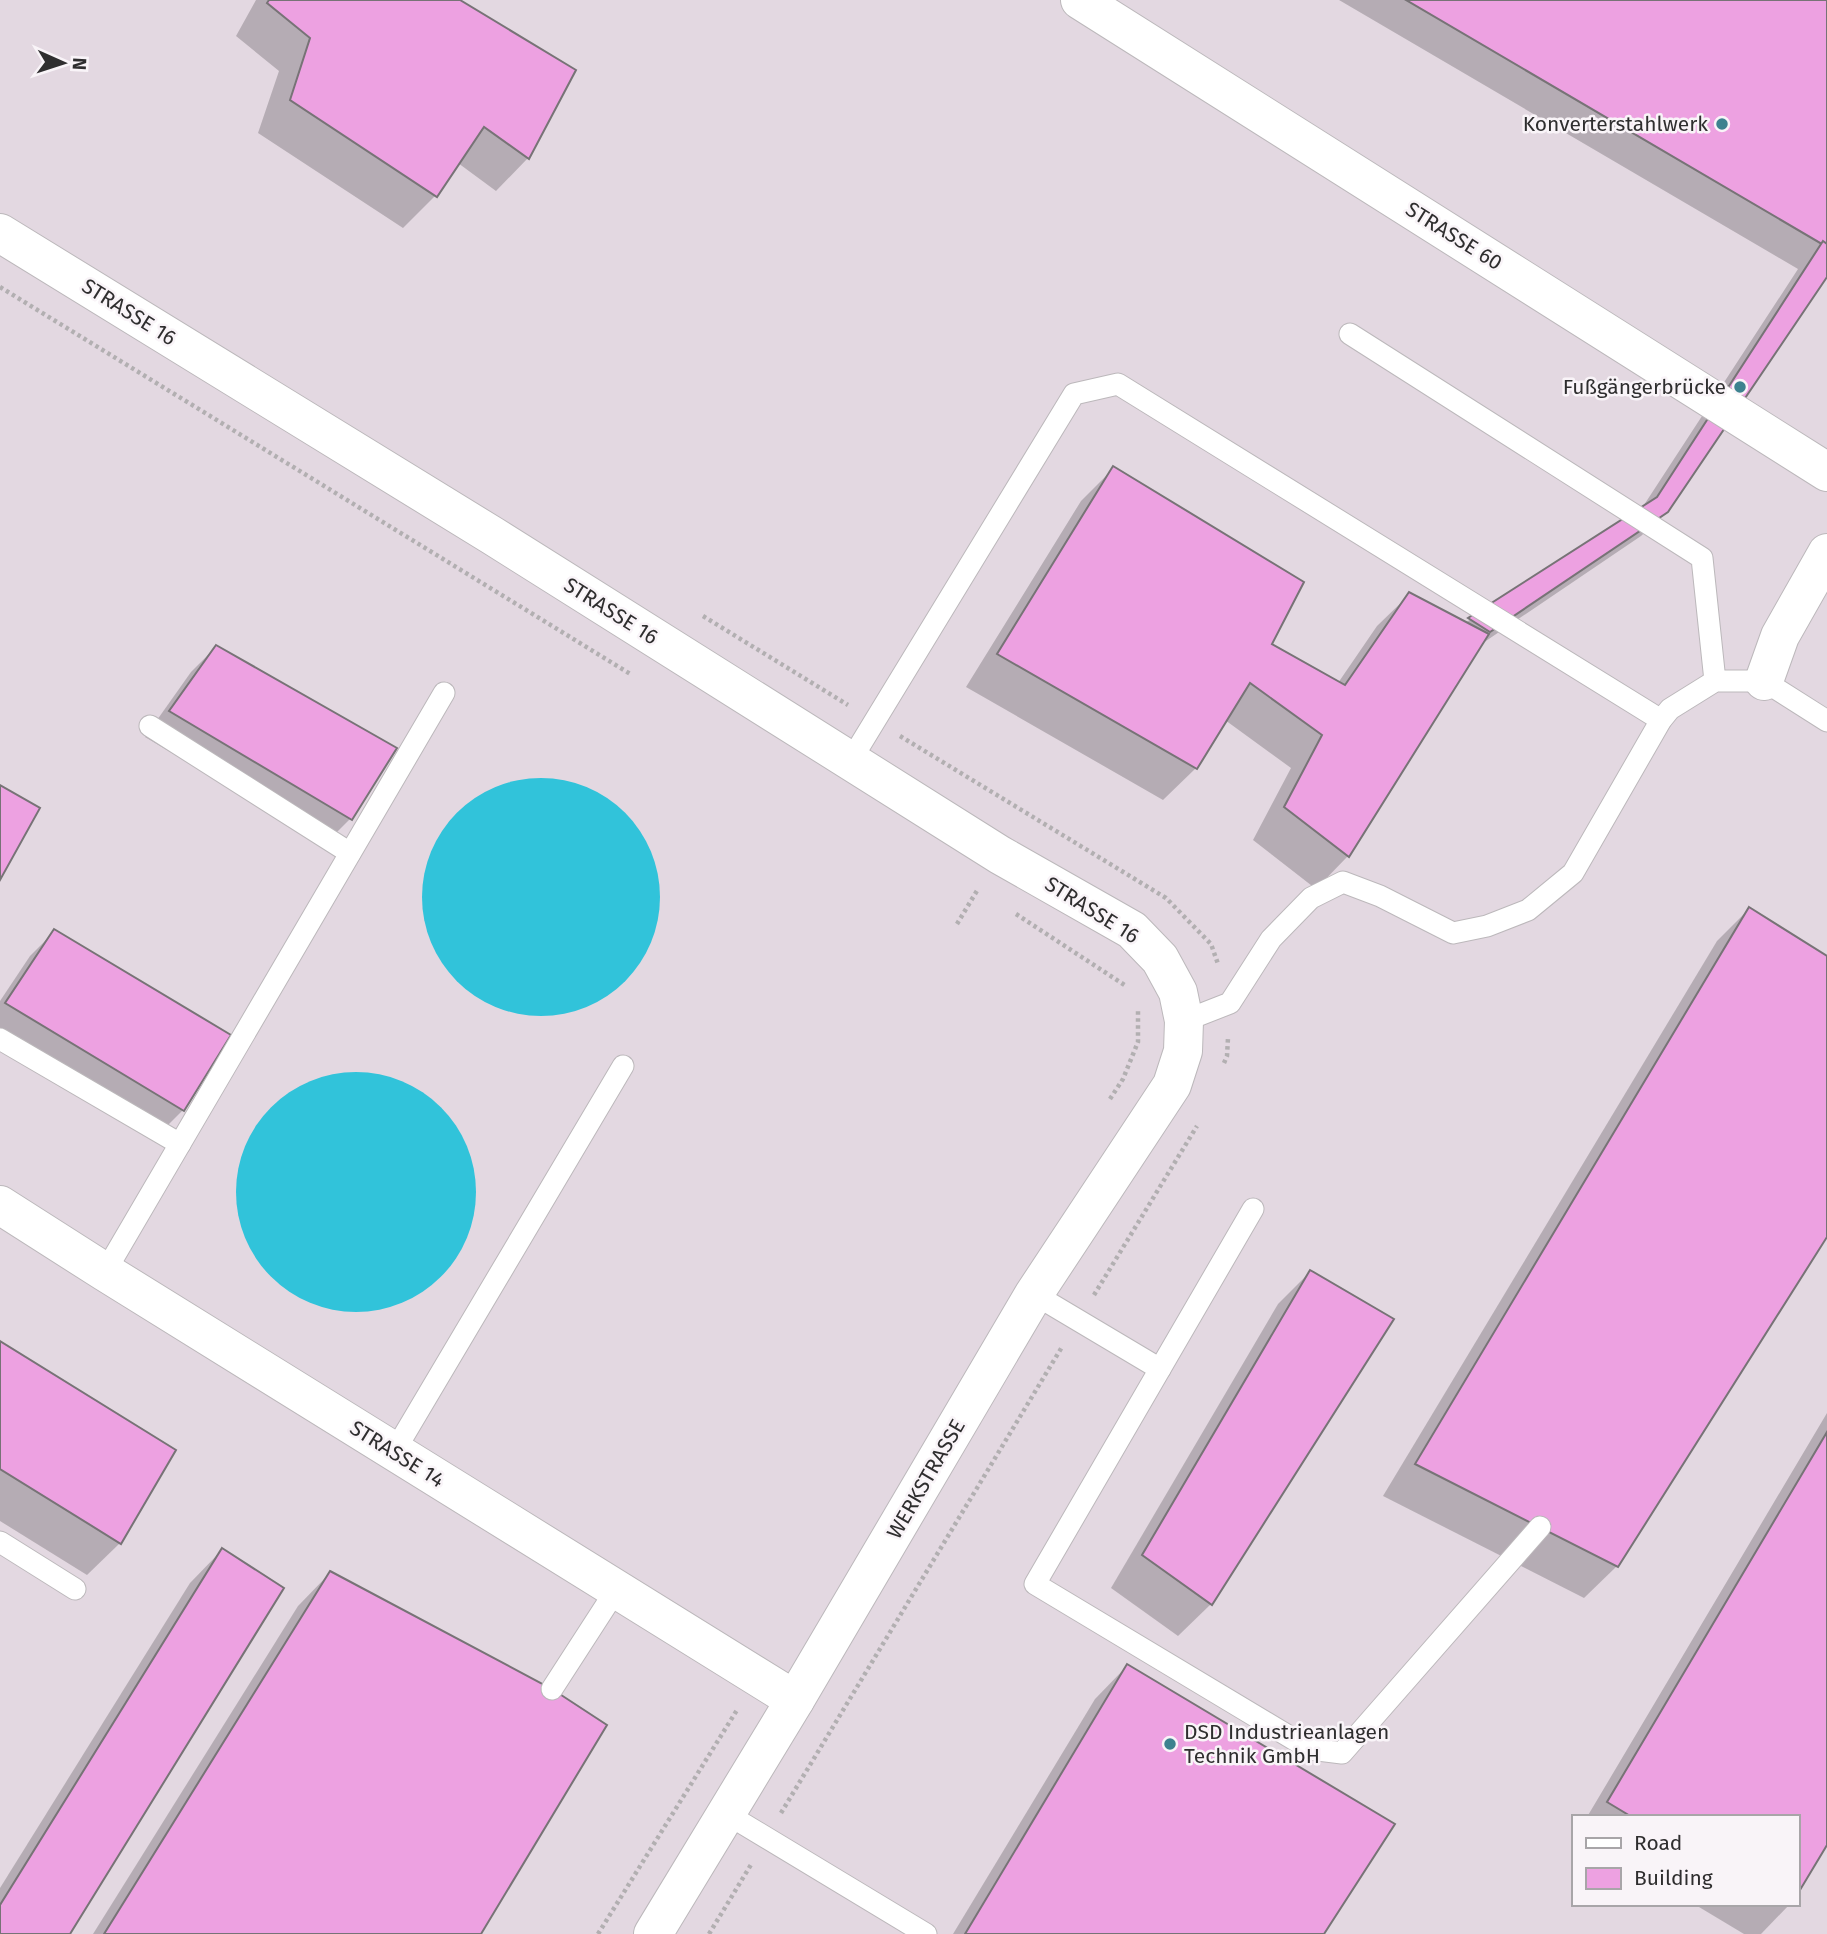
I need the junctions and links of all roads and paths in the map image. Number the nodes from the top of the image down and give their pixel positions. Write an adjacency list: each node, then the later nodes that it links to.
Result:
1 (1080, 0): 5 (street, STRASSE 60)
2 (0, 233): 16 (street, STRASSE 16)
3 (0, 287): 8 (path)
4 (1350, 334): 9 (lane)
5 (1827, 472)
6 (1827, 552): 10 (street)
7 (699, 615): 14 (path)
8 (643, 681)
9 (1715, 681): 10 (lane); 12 (lane)
10 (1764, 681): 13 (lane)
11 (444, 693): 17 (lane)
12 (1661, 719): 14 (lane); 22 (lane)
13 (1827, 720)
14 (875, 721): 16 (lane); 22 (path)
15 (150, 726): 17 (lane)
16 (851, 760): 24 (street, STRASSE 16)
17 (351, 853): 30 (lane)
18 (968, 882): 19 (path)
19 (989, 896)
20 (1011, 911): 21 (path)
21 (1131, 996)
22 (1230, 1003): 24 (lane); 27 (path)
23 (1138, 1008): 28 (path)
24 (1184, 1021): 34 (street, WERKSTRASSE)
25 (0, 1039): 30 (lane)
26 (623, 1066): 37 (lane)
27 (1222, 1068)
28 (1108, 1102)
29 (1204, 1115): 35 (path)
30 (180, 1144): 33 (lane)
31 (0, 1205): 33 (street, STRASSE 14)
32 (1253, 1209): 36 (lane)
33 (105, 1272): 37 (street, STRASSE 14)
34 (1034, 1294): 35 (lane); 44 (street, WERKSTRASSE)
35 (1078, 1320): 36 (lane); 46 (path)
36 (1160, 1369): 38 (lane)
37 (394, 1452): 41 (street, STRASSE 14)
38 (1539, 1527)
39 (0, 1542): 40 (lane)
40 (75, 1589)
41 (616, 1590): 42 (street, STRASSE 14); 43 (lane)
42 (757, 1677): 44 (street, STRASSE 14); 47 (path)
43 (552, 1689)
44 (795, 1700): 45 (street, WERKSTRASSE)
45 (727, 1814): 46 (lane); 48 (street, WERKSTRASSE)
46 (766, 1838): 49 (path); 50 (lane)
47 (598, 1934)
48 (653, 1934)
49 (709, 1934)
50 (926, 1934)

